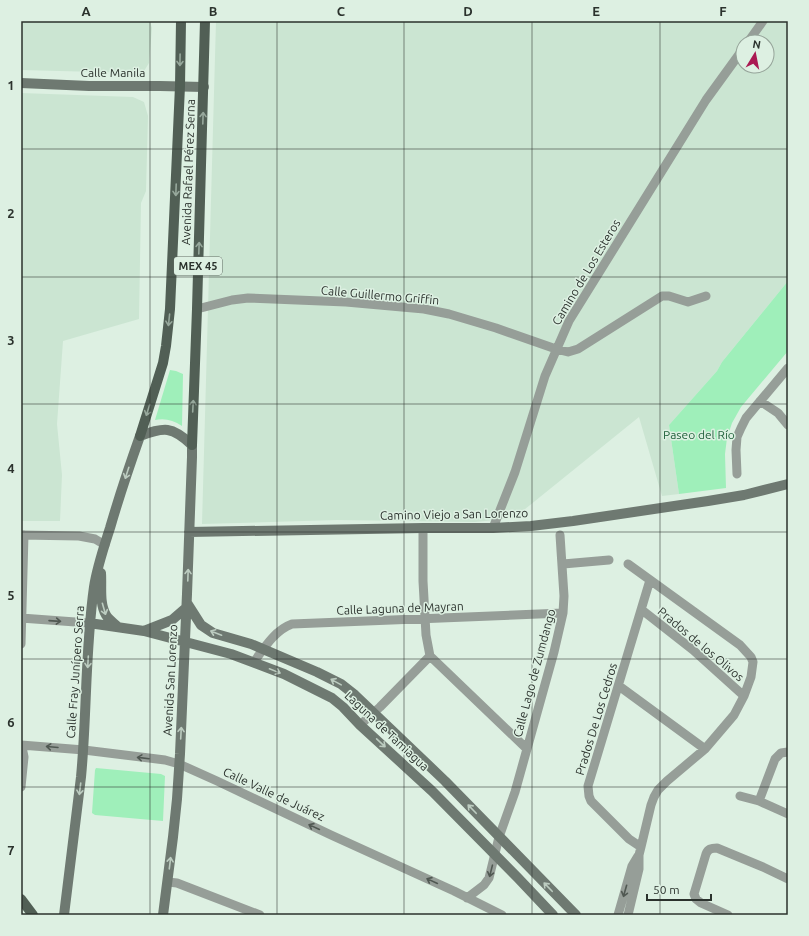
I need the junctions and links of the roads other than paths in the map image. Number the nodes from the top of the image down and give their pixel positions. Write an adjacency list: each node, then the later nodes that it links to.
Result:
1 (181, 21): 7 (main road, Avenida Rafael Pérez Serna / MEX 45, one-way to 7)
2 (206, 21): 8 (main road, Avenida Rafael Pérez Serna / MEX 45)
3 (763, 21): 4 (street)
4 (754, 34)
5 (735, 60): 11 (street, Camino de Los Esteros)
6 (21, 83): 7 (main road, Calle Manila)
7 (180, 86): 8 (main road, Calle Manila); 15 (main road, Avenida Rafael Pérez Serna / MEX 45, one-way to 15)
8 (204, 88): 10 (main road, Avenida Rafael Pérez Serna / MEX 45, one-way to 8)
9 (706, 296): 11 (street, Calle Guillermo Griffin)
10 (197, 309): 11 (street, Calle Guillermo Griffin); 16 (main road, Avenida Rafael Pérez Serna / MEX 45, one-way to 10)
11 (556, 349): 20 (street, Camino de Los Esteros)
12 (788, 368): 13 (street)
13 (760, 401): 14 (street); 17 (street)
14 (788, 425)
15 (140, 436): 16 (main road); 24 (main road, Calle Fray Junípero Serra / MEX 45, one-way to 24)
16 (192, 445): 21 (main road, Avenida San Lorenzo / MEX 45)
17 (737, 474)
18 (788, 484): 20 (main road, Camino Viejo a San Lorenzo)
19 (422, 528): 20 (main road, Camino Viejo a San Lorenzo); 21 (main road, Camino Viejo a San Lorenzo); 34 (street)
20 (493, 528)
21 (189, 532): 30 (main road, Avenida San Lorenzo / MEX 45, one-way to 21)
22 (23, 535): 24 (street); 33 (street)
23 (560, 535): 27 (street, Calle Lago de Zumdango)
24 (105, 545): 25 (main road, Calle Fray Junípero Serra / MEX 45)
25 (101, 559): 35 (main road, Calle Fray Junípero Serra / MEX 45); 36 (main road, one-way to 36)
26 (608, 560): 27 (street)
27 (563, 564): 32 (street, Calle Lago de Zumdango)
28 (628, 564): 29 (street)
29 (650, 580): 31 (street, Prados De Los Cedros); 44 (street)
30 (187, 605): 37 (main road); 38 (main road, Avenida San Lorenzo / MEX 45); 40 (main road, Laguna de Tamiagua, one-way to 30)
31 (642, 610): 43 (street, Prados De Los Cedros); 44 (street, Prados de los Olivos)
32 (563, 613): 34 (street, Calle Laguna de Mayran); 48 (street, Calle Lago de Zumdango)
33 (22, 618): 35 (street, one-way to 35); 39 (street)
34 (425, 620): 40 (street, Calle Laguna de Mayran); 41 (street)
35 (89, 623): 36 (main road, Laguna de Tamiagua); 50 (main road, Calle Fray Junípero Serra / MEX 45, one-way to 50)
36 (118, 627): 37 (main road, Laguna de Tamiagua)
37 (144, 631): 38 (main road, Laguna de Tamiagua)
38 (184, 642): 42 (main road, Laguna de Tamiagua); 52 (main road, Avenida San Lorenzo / MEX 45, one-way to 38)
39 (21, 644)
40 (263, 649): 42 (street, Calle Laguna de Mayran); 45 (main road, Laguna de Tamiagua, one-way to 40)
41 (430, 656): 45 (street); 48 (street)
42 (254, 662): 46 (main road, Laguna de Tamiagua, one-way to 46)
43 (619, 686): 49 (street); 58 (street, Prados De Los Cedros)
44 (744, 696): 49 (street)
45 (374, 713): 46 (street); 57 (main road, Laguna de Tamiagua, one-way to 45)
46 (360, 725): 59 (main road, Laguna de Tamiagua, one-way to 59)
47 (21, 746): 50 (street, Calle Valle de Juárez, one-way to 47); 53 (street)
48 (527, 748): 57 (street, Calle Lago de Zumdango)
49 (704, 749): 58 (street)
50 (84, 750): 52 (street, Calle Valle de Juárez, one-way to 50); 65 (main road, Calle Fray Junípero Serra / MEX 45, one-way to 65)
51 (788, 752): 55 (street)
52 (179, 764): 61 (main road, Avenida San Lorenzo / MEX 45, one-way to 52); 62 (street, Calle Valle de Juárez, one-way to 52)
53 (21, 787)
54 (740, 796): 55 (street)
55 (759, 801): 56 (street)
56 (788, 814)
57 (499, 837): 59 (street, Calle Lago de Zumdango); 70 (main road, Laguna de Tamiagua, one-way to 57)
58 (640, 851): 71 (street, one-way to 71); 72 (street)
59 (495, 855): 62 (street, Calle Lago de Zumdango, one-way to 62); 69 (main road, Laguna de Tamiagua)
60 (788, 878): 73 (street)
61 (168, 882): 66 (main road, Avenida San Lorenzo / MEX 45); 67 (street)
62 (467, 898): 68 (street, Calle Valle de Juárez)
63 (21, 899): 64 (main road)
64 (33, 915)
65 (64, 915)
66 (163, 915)
67 (260, 915)
68 (502, 915)
69 (552, 915)
70 (576, 915)
71 (618, 915)
72 (628, 915)
73 (728, 915)

